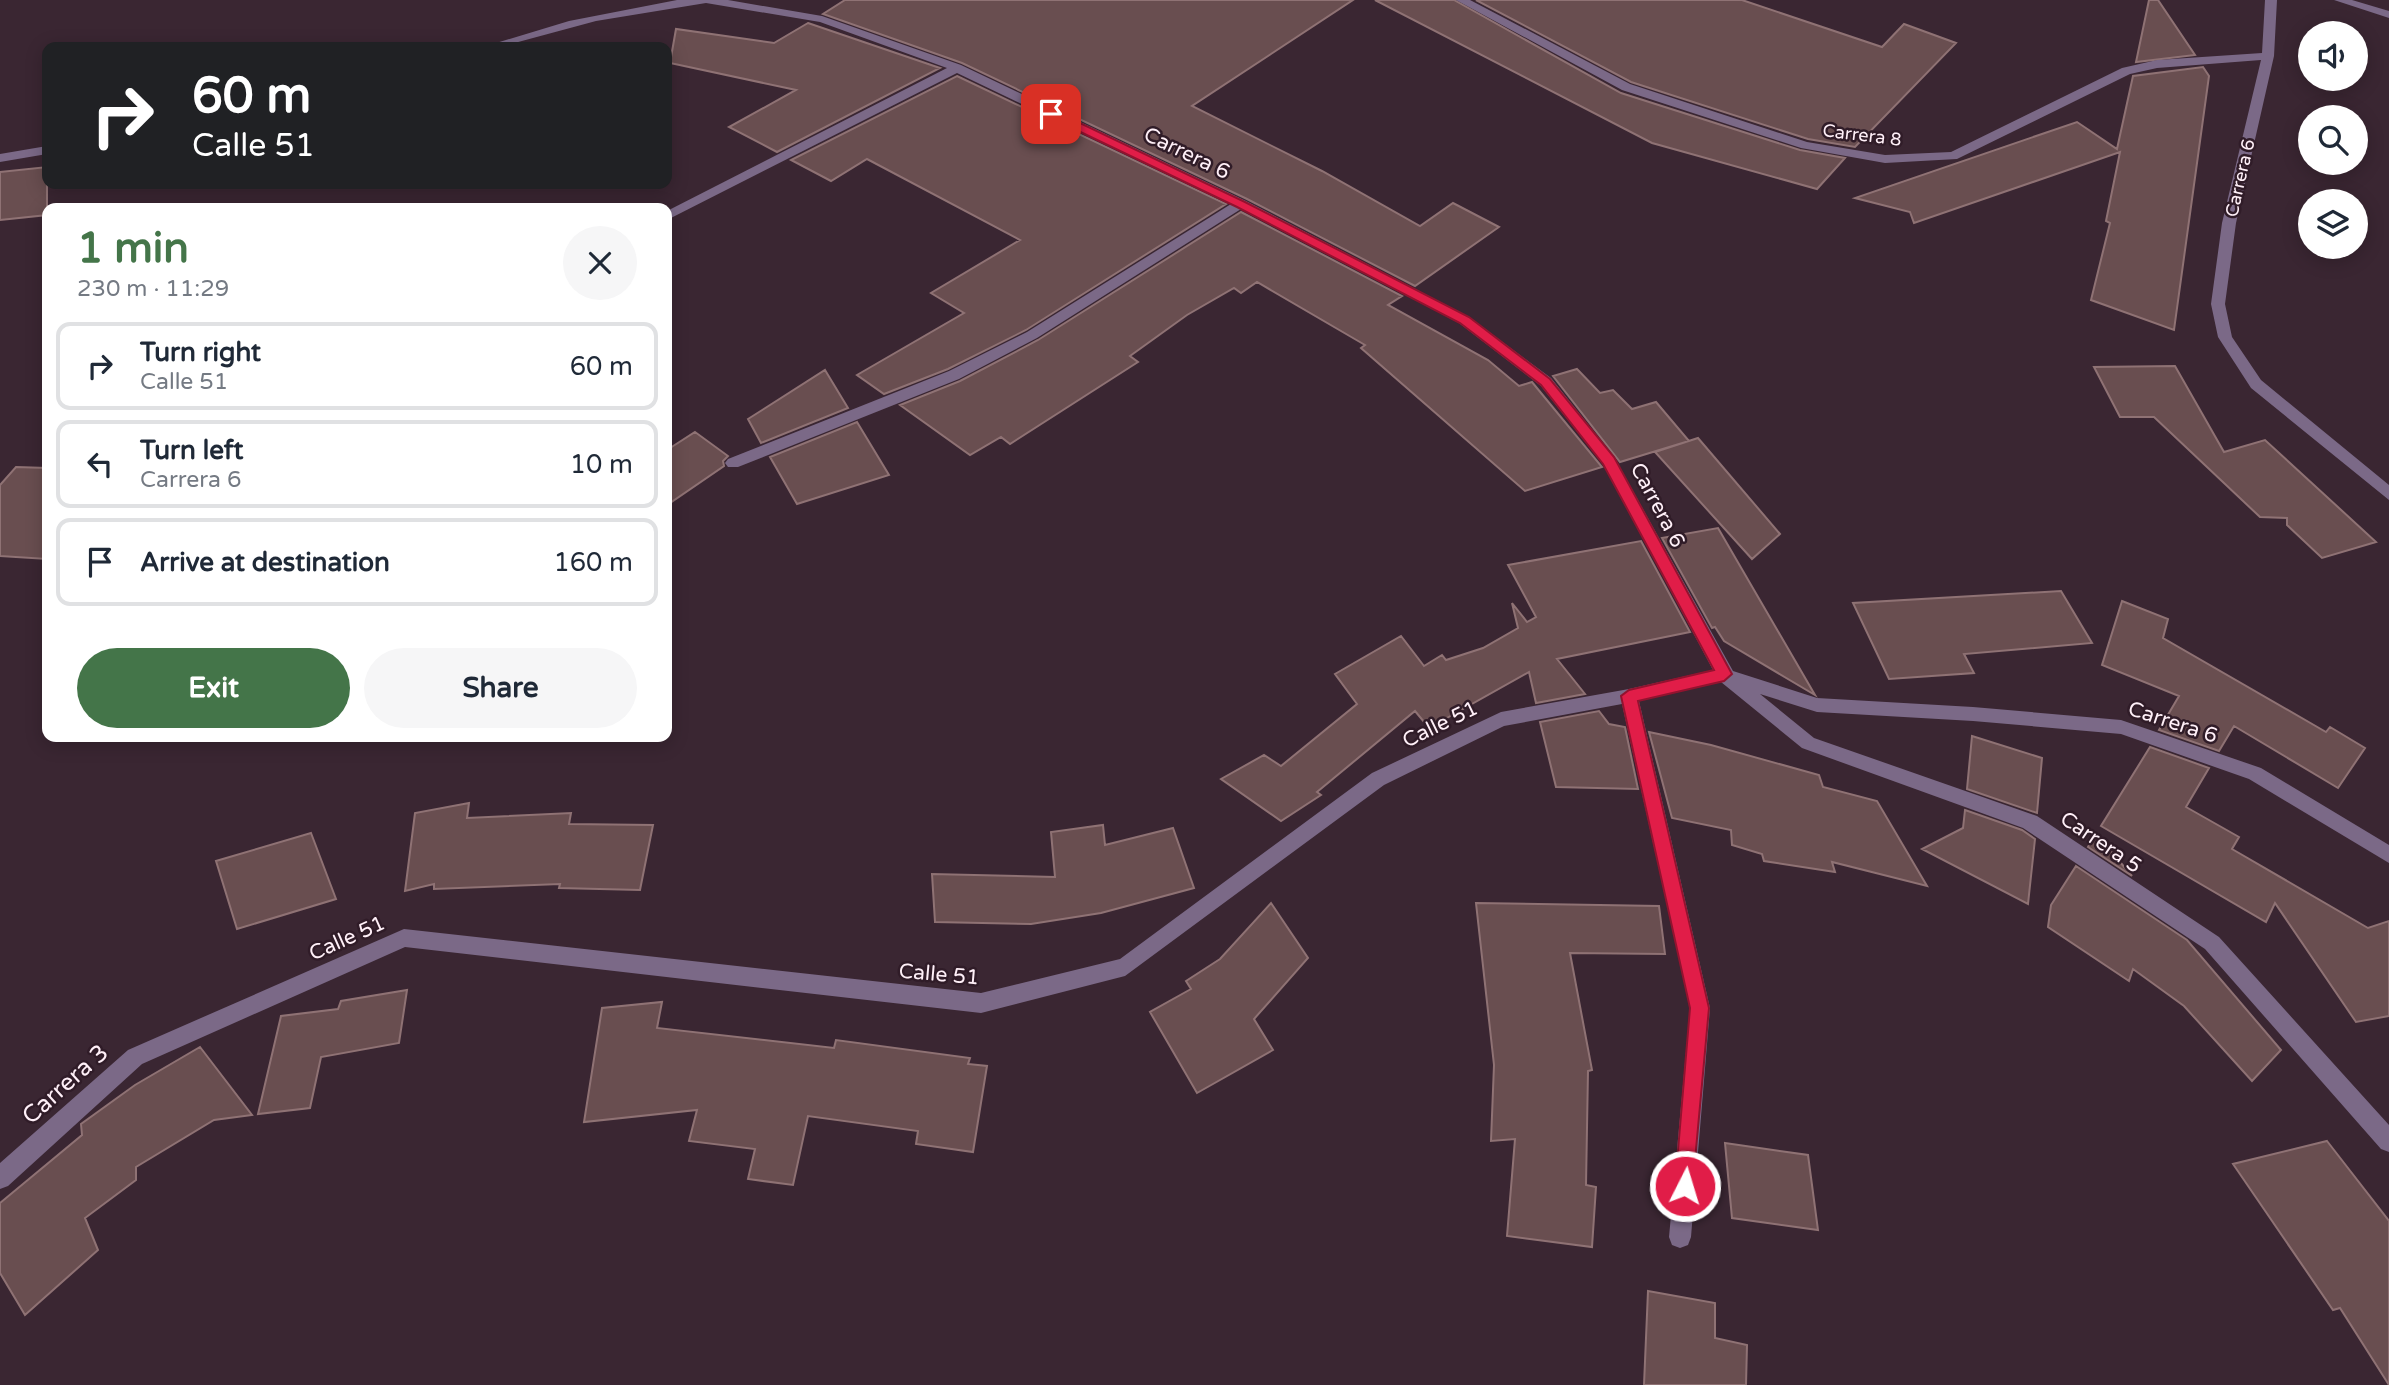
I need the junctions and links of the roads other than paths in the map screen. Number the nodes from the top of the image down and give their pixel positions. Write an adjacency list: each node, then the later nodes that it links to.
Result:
1 (706, 0): 6 (street, Carrera 6); 8 (street, Carrera 6)
2 (1462, 0): 7 (street, Carrera 8)
3 (2271, 0): 7 (street, Carrera 6)
4 (2340, 0): 5 (street)
5 (2389, 15)
6 (505, 42)
7 (2268, 56): 14 (street, Carrera 6)
8 (957, 68): 11 (street, Carrera 6); 12 (street)
9 (42, 151): 10 (street)
10 (0, 158)
11 (1241, 204): 13 (street); 15 (street, Carrera 6)
12 (672, 213)
13 (733, 463)
14 (2389, 494)
15 (1724, 674): 16 (street, Calle 51); 17 (street, Carrera 6); 19 (street, Carrera 5)
16 (1629, 696): 18 (street, Calle 51); 21 (street)
17 (2389, 855)
18 (135, 1057): 20 (street, Carrera 3)
19 (2389, 1141)
20 (0, 1178)
21 (1680, 1237)

